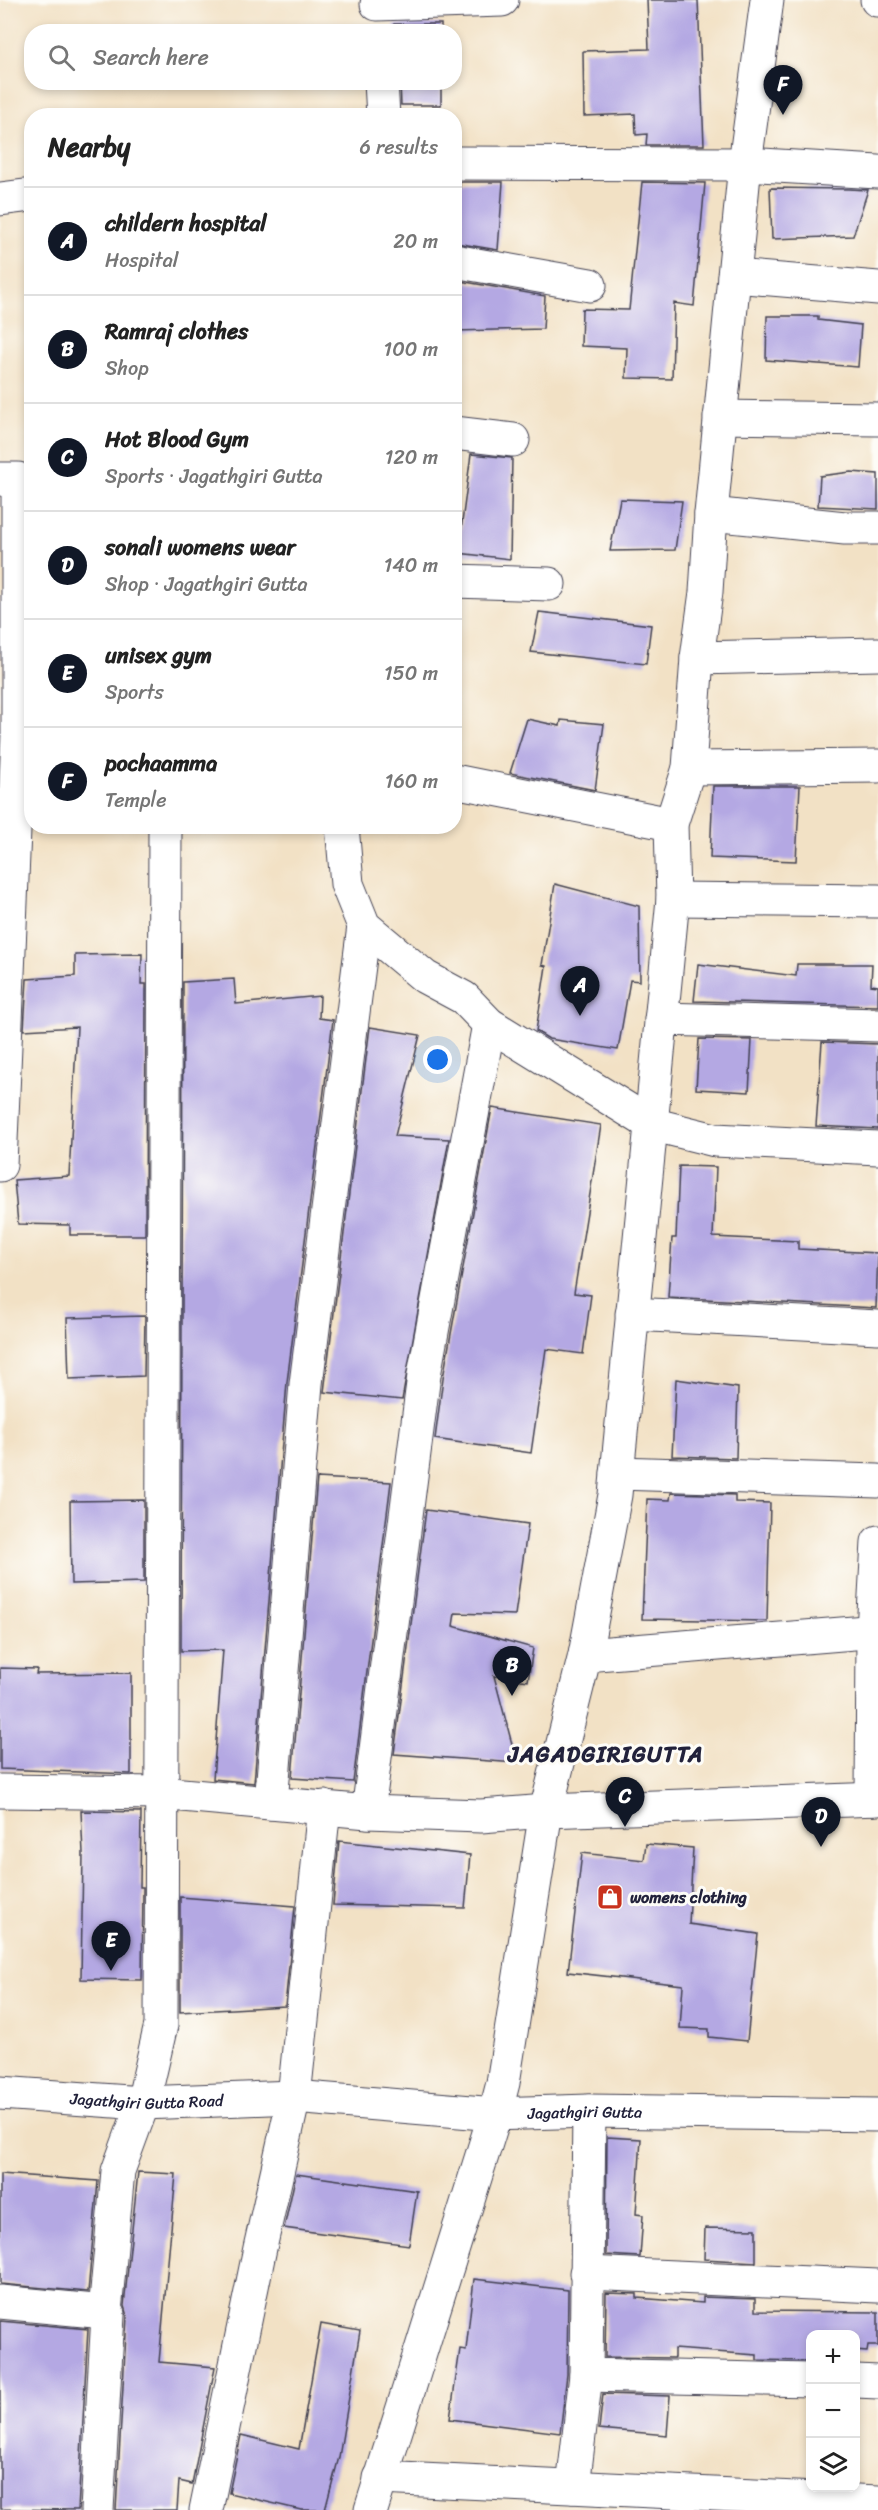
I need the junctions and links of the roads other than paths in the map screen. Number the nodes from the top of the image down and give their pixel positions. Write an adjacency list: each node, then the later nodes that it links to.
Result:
1 (502, 0): 3 (street)
2 (766, 0): 7 (street)
3 (378, 12)
4 (381, 90): 5 (street)
5 (383, 108)
6 (462, 163): 7 (street)
7 (745, 164): 8 (street); 12 (street)
8 (878, 172)
9 (24, 196): 10 (street)
10 (0, 199)
11 (462, 262): 13 (street)
12 (734, 276): 14 (street); 15 (street)
13 (590, 285)
14 (878, 288)
15 (720, 417): 16 (street); 20 (street)
16 (878, 419)
17 (462, 435): 18 (street)
18 (513, 440)
19 (0, 479): 26 (street)
20 (711, 513): 21 (street); 25 (street)
21 (878, 528)
22 (462, 581): 23 (street)
23 (549, 584)
24 (878, 654): 25 (street)
25 (697, 657): 28 (street)
26 (16, 735): 41 (street)
27 (878, 766): 28 (street)
28 (689, 768): 30 (street)
29 (462, 783): 30 (street)
30 (671, 824): 33 (street)
31 (165, 834): 50 (street)
32 (343, 834): 35 (street)
33 (673, 899): 34 (street); 36 (street)
34 (878, 901)
35 (364, 926): 37 (street); 52 (street)
36 (661, 1019): 38 (street); 39 (street)
37 (489, 1024): 39 (street); 55 (street)
38 (878, 1025)
39 (651, 1124): 40 (street); 42 (street)
40 (878, 1148)
41 (0, 1165)
42 (632, 1314): 43 (street); 44 (street)
43 (878, 1327)
44 (617, 1473): 45 (street); 48 (street)
45 (878, 1481)
46 (878, 1542): 47 (street)
47 (875, 1631): 48 (street); 51 (street)
48 (585, 1655): 54 (street)
49 (0, 1791): 50 (street)
50 (160, 1793): 52 (street); 58 (street)
51 (875, 1799): 54 (street)
52 (270, 1803): 53 (street)
53 (324, 1807): 55 (street); 57 (street)
54 (546, 1811): 55 (street); 60 (street)
55 (368, 1812)
56 (0, 2093): 58 (street, Jagathgiri Gutta Road)
57 (294, 2097): 58 (street, Jagathgiri Gutta Road); 60 (street, Jagathgiri Gutta); 74 (street)
58 (143, 2103): 65 (street)
59 (589, 2111): 60 (street, Jagathgiri Gutta); 61 (street, Jagathgiri Gutta); 62 (street)
60 (495, 2114): 70 (street)
61 (878, 2115)
62 (586, 2273): 63 (street); 66 (street)
63 (878, 2286)
64 (0, 2302): 65 (street)
65 (105, 2312): 73 (street)
66 (586, 2375): 67 (street); 71 (street)
67 (806, 2380)
68 (860, 2381): 69 (street)
69 (878, 2382)
70 (380, 2478): 71 (street); 75 (street)
71 (573, 2487): 72 (street)
72 (878, 2502)
73 (97, 2510)
74 (206, 2510)
75 (371, 2510)

